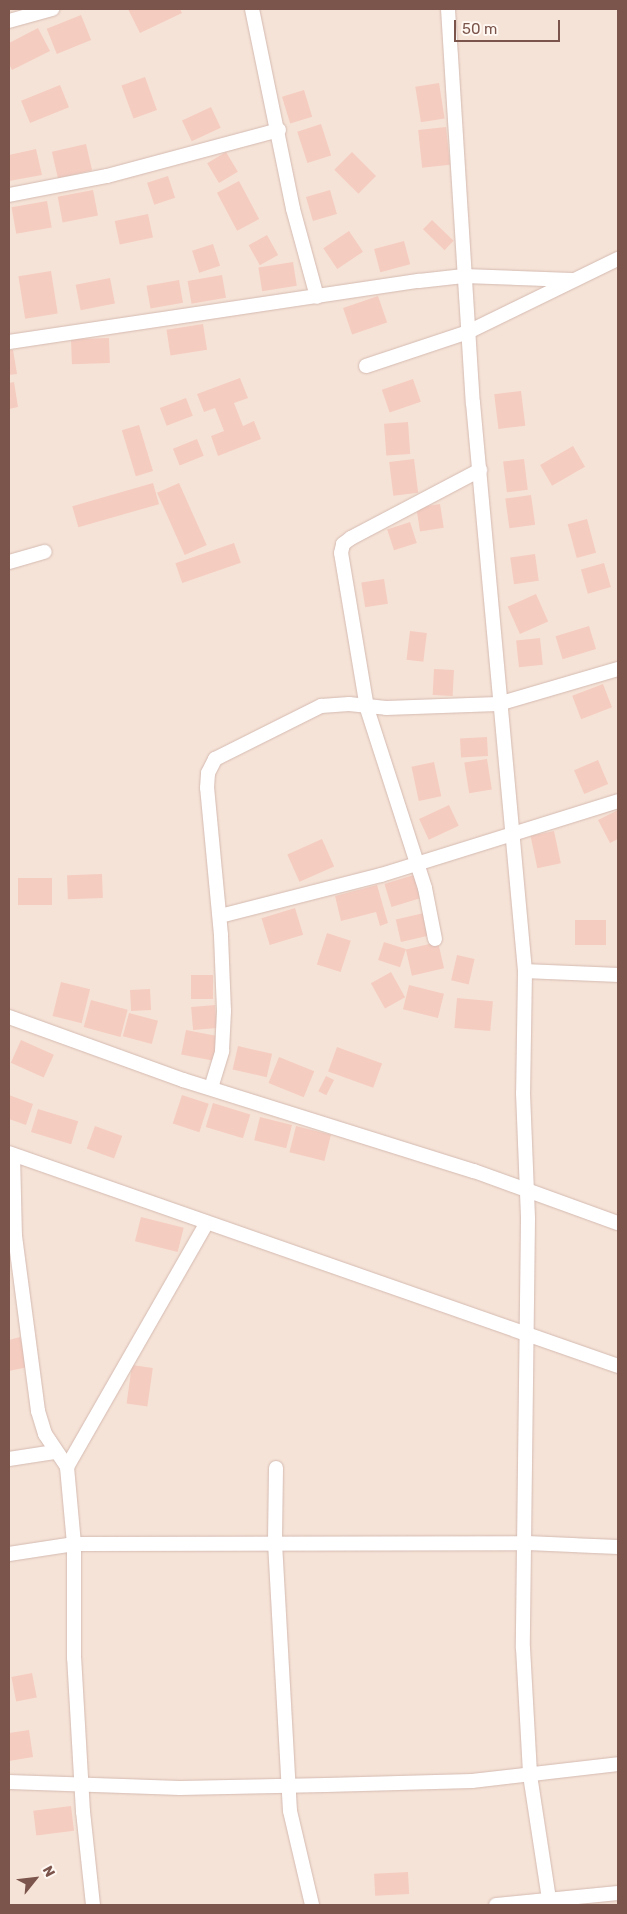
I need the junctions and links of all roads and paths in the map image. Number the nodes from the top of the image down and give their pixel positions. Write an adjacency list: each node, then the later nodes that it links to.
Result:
1 (52, 9): 4 (street)
2 (252, 9): 5 (street)
3 (448, 9): 8 (street)
4 (9, 21)
5 (279, 130): 6 (street); 10 (street)
6 (9, 196)
7 (618, 259): 9 (street)
8 (464, 276): 9 (street); 10 (street); 11 (street)
9 (572, 280): 11 (street)
10 (317, 297): 12 (street)
11 (468, 332): 13 (street); 14 (street)
12 (9, 342)
13 (366, 366)
14 (480, 470): 18 (street); 19 (street)
15 (44, 552): 16 (street)
16 (9, 562)
17 (618, 669): 18 (street)
18 (498, 704): 19 (street); 21 (street)
19 (367, 708): 22 (street); 23 (street)
20 (618, 801): 21 (street)
21 (511, 836): 22 (street); 25 (street)
22 (417, 863): 23 (street); 24 (street)
23 (220, 916): 28 (street)
24 (435, 939)
25 (525, 971): 26 (street); 30 (street)
26 (618, 975)
27 (9, 1017): 28 (street)
28 (211, 1088): 30 (street)
29 (11, 1154): 31 (street); 35 (street)
30 (527, 1188): 32 (street); 33 (street)
31 (207, 1223): 33 (street); 37 (street)
32 (618, 1223)
33 (526, 1336): 34 (street); 40 (street)
34 (618, 1366)
35 (54, 1452): 36 (street); 37 (street)
36 (9, 1459)
37 (66, 1467): 41 (street)
38 (276, 1468): 39 (street)
39 (275, 1543): 40 (street); 41 (street); 48 (street)
40 (527, 1543): 42 (street); 45 (street)
41 (74, 1544): 43 (street); 47 (street)
42 (618, 1547)
43 (9, 1554)
44 (618, 1764): 45 (street)
45 (530, 1775): 48 (street); 50 (street)
46 (9, 1782): 47 (street)
47 (82, 1784): 48 (street); 51 (street)
48 (289, 1785): 52 (street)
49 (618, 1893): 50 (street)
50 (550, 1902): 53 (street)
51 (93, 1905)
52 (312, 1905)
53 (496, 1905)

